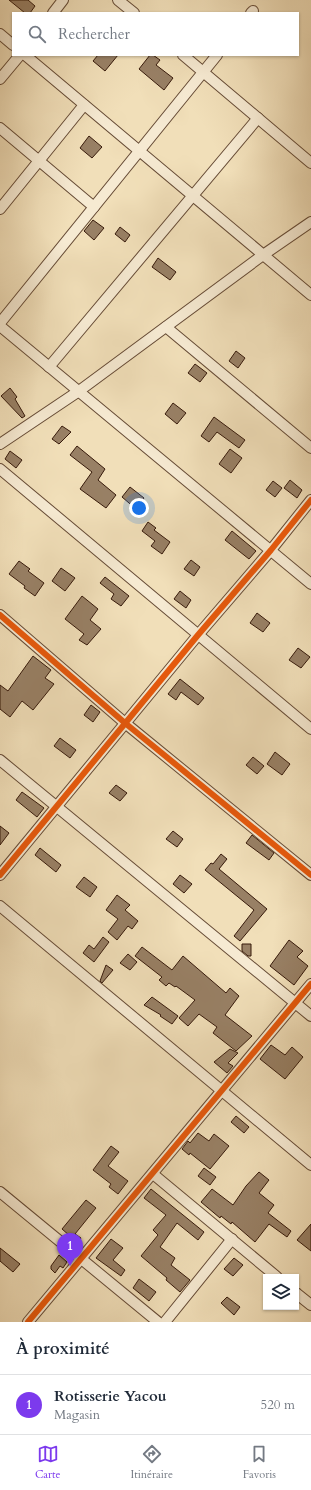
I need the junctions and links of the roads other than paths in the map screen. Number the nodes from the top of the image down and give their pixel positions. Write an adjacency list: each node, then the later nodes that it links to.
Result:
1 (63, 0): 3 (street)
2 (118, 0): 4 (street)
3 (54, 12)
4 (133, 12)
5 (0, 34): 6 (street)
6 (12, 44)
7 (19, 56): 12 (street)
8 (26, 56): 13 (street)
9 (184, 56): 11 (street)
10 (216, 56): 11 (street)
11 (203, 72): 14 (street); 16 (street)
12 (0, 79)
13 (84, 105): 16 (street); 17 (street)
14 (258, 118): 18 (street); 19 (street)
15 (0, 128): 17 (street)
16 (139, 151): 19 (street); 20 (street)
17 (40, 160): 20 (street); 21 (street)
18 (311, 163)
19 (192, 195): 23 (street); 28 (street)
20 (94, 207): 25 (street)
21 (0, 209)
22 (311, 222): 23 (street)
23 (263, 255): 24 (street); 27 (street)
24 (311, 295)
25 (0, 323)
26 (0, 326): 28 (street)
27 (166, 327): 29 (street); 31 (street)
28 (49, 367): 29 (street)
29 (79, 391): 30 (street); 34 (street)
30 (0, 444)
31 (311, 448)
32 (0, 469): 37 (street)
33 (311, 500): 34 (street)
34 (271, 550): 35 (street); 37 (street)
35 (311, 584)
36 (0, 615): 38 (street)
37 (198, 635): 38 (street); 39 (street)
38 (125, 723): 41 (street); 43 (street)
39 (311, 729)
40 (0, 760): 41 (street)
41 (56, 806): 42 (street); 46 (street)
42 (0, 875)
43 (311, 875)
44 (0, 906): 48 (street)
45 (311, 984): 46 (street)
46 (295, 1003): 47 (street); 48 (street)
47 (311, 1016)
48 (223, 1091): 49 (street); 50 (street)
49 (311, 1165)
50 (153, 1174): 52 (street); 53 (street)
51 (0, 1192): 53 (street)
52 (232, 1240): 54 (street); 59 (street)
53 (82, 1259): 57 (street); 58 (street)
54 (273, 1274)
55 (299, 1295): 56 (street)
56 (311, 1305)
57 (28, 1322)
58 (158, 1322)
59 (165, 1322)

